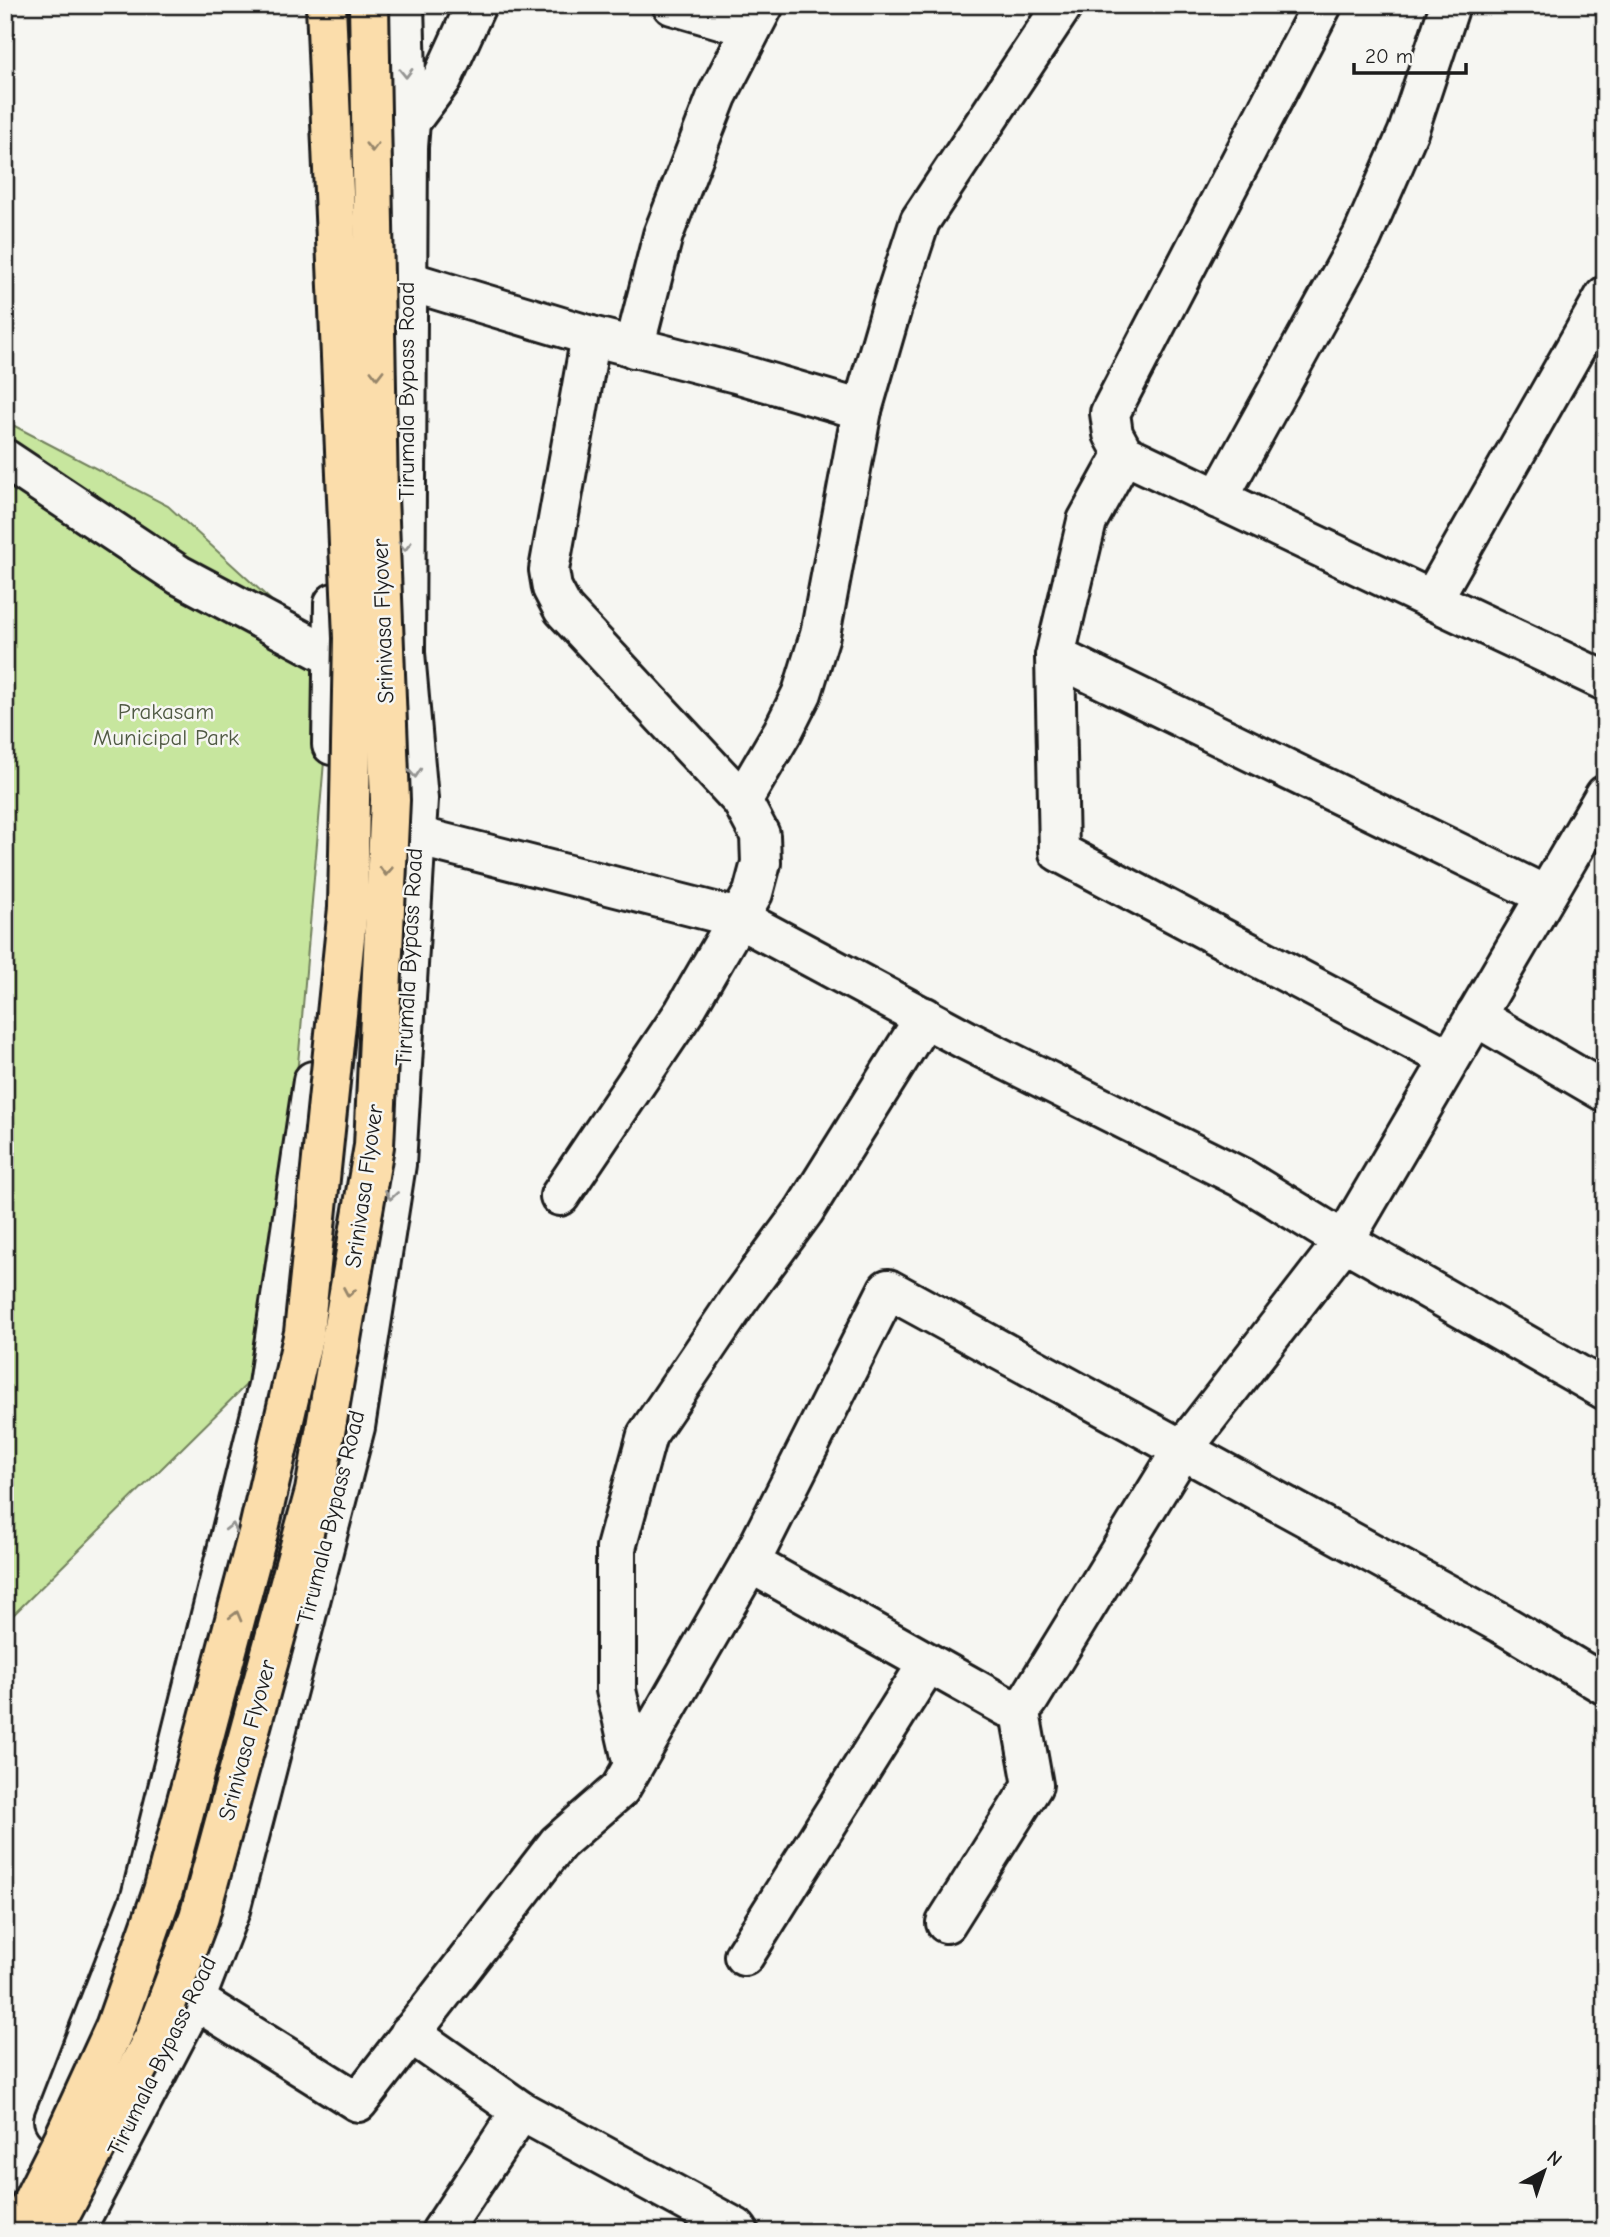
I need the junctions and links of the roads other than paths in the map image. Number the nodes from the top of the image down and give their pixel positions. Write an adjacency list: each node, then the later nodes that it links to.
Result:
1 (312, 5): 23 (street)
2 (326, 5): 51 (main road, Srinivasa Flyover, one-way to 2, bridge)
3 (369, 5): 52 (main road, Srinivasa Flyover, one-way to 52, bridge)
4 (404, 5): 11 (street, Tirumala Bypass Road, one-way to 11)
5 (476, 5): 11 (street)
6 (672, 5): 10 (street)
7 (1063, 5): 16 (street)
8 (1322, 5): 17 (street)
9 (1450, 5): 19 (street)
10 (757, 17): 15 (street)
11 (408, 147): 12 (street, Tirumala Bypass Road)
12 (407, 278): 14 (street); 21 (street, Tirumala Bypass Road, one-way to 21)
13 (1605, 296): 20 (street)
14 (591, 336): 15 (street); 26 (street)
15 (634, 348): 16 (street)
16 (862, 410): 26 (street)
17 (1124, 454): 19 (street); 22 (street)
18 (5, 459): 23 (street)
19 (1218, 499): 20 (street)
20 (1432, 600): 24 (street)
21 (405, 653): 23 (street); 27 (street, Tirumala Bypass Road, one-way to 27)
22 (1055, 656): 28 (street); 32 (street)
23 (333, 657): 45 (street, one-way to 23)
24 (1605, 681)
25 (1605, 794): 28 (street)
26 (742, 801): 29 (street)
27 (416, 836): 29 (street); 46 (street, Tirumala Bypass Road, one-way to 46)
28 (1545, 895): 30 (street)
29 (738, 918): 31 (street); 34 (street)
30 (1475, 1016): 32 (street); 33 (street)
31 (925, 1017): 35 (street); 42 (street)
32 (1450, 1059): 35 (street)
33 (1605, 1092)
34 (560, 1196)
35 (1343, 1241): 36 (street); 37 (street)
36 (1605, 1390)
37 (1182, 1450): 38 (street); 40 (street); 41 (street)
38 (750, 1563): 39 (street); 42 (street)
39 (928, 1663): 41 (street); 44 (street)
40 (1605, 1685)
41 (1019, 1707): 43 (street)
42 (633, 1765): 47 (street)
43 (946, 1923)
44 (744, 1956)
45 (116, 1962): 46 (street); 49 (street)
46 (195, 2000): 47 (street); 53 (street, Tirumala Bypass Road)
47 (410, 2033): 48 (street)
48 (521, 2111): 50 (street); 54 (street)
49 (5, 2219)
50 (736, 2230)
51 (17, 2232)
52 (51, 2232)
53 (75, 2232)
54 (441, 2232)

